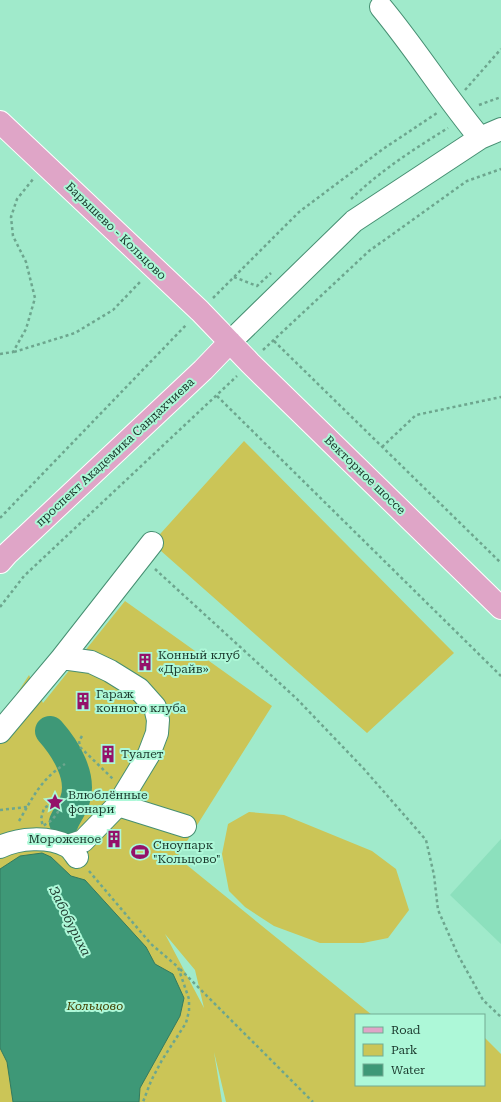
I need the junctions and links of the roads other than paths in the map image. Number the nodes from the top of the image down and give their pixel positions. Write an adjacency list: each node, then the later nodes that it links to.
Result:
1 (381, 7): 4 (street)
2 (0, 122): 5 (main road, Барышево - Кольцово)
3 (501, 129): 4 (street)
4 (480, 138): 5 (street)
5 (230, 342): 7 (main road, проспект Академика Сандахчиева); 8 (main road, Векторное шоссе)
6 (147, 550): 9 (street)
7 (0, 562)
8 (499, 603)
9 (62, 658): 10 (street); 11 (street)
10 (0, 732)
11 (121, 801): 12 (street); 13 (street)
12 (185, 826)
13 (4, 845)

